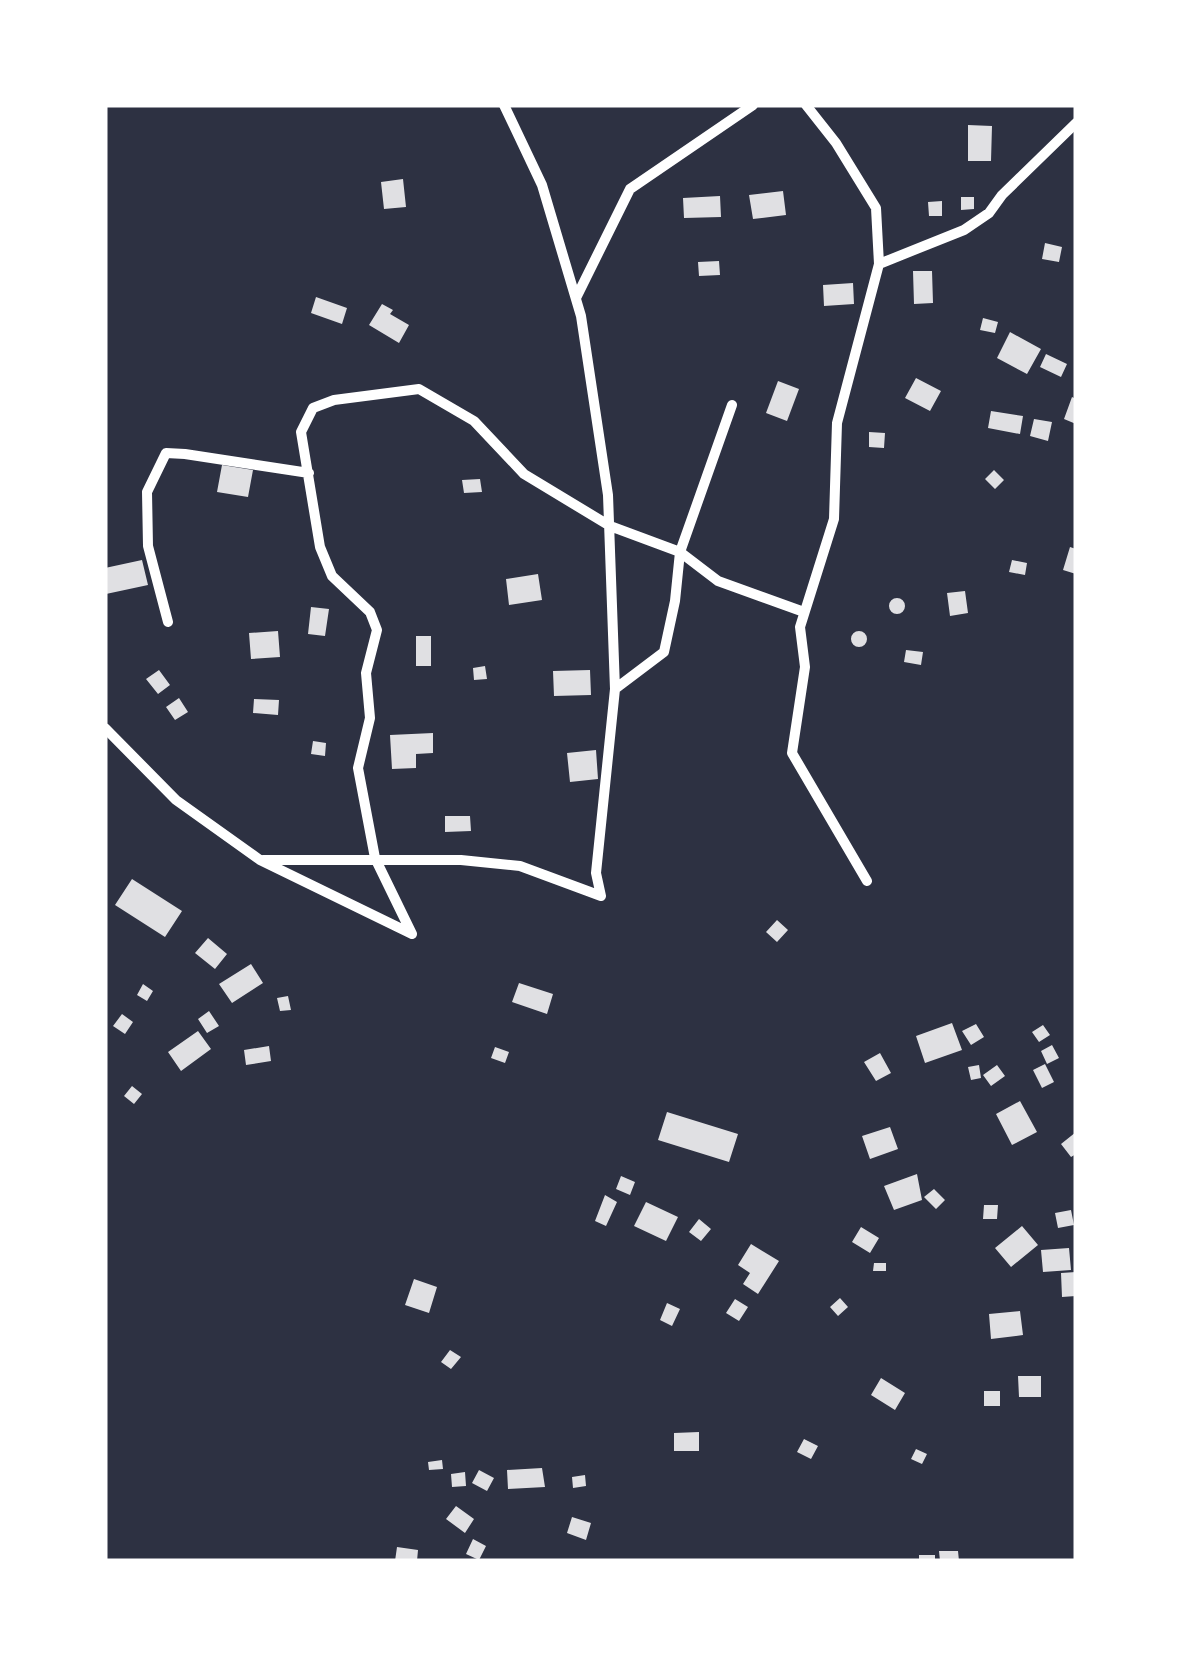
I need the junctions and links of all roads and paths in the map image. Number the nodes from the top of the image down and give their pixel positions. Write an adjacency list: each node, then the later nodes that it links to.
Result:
1 (504, 105): 6 (street)
2 (753, 105): 6 (street)
3 (806, 105): 5 (street)
4 (1076, 123): 5 (street)
5 (879, 264): 11 (street)
6 (576, 298): 9 (street)
7 (732, 405): 10 (street)
8 (309, 473): 9 (street); 12 (street); 15 (street)
9 (610, 526): 10 (street); 13 (street)
10 (680, 552): 11 (street); 13 (street)
11 (804, 612): 17 (street)
12 (168, 622)
13 (615, 689): 15 (street)
14 (105, 728): 16 (street)
15 (375, 858): 16 (street); 16 (street)
16 (260, 860)
17 (867, 881)

